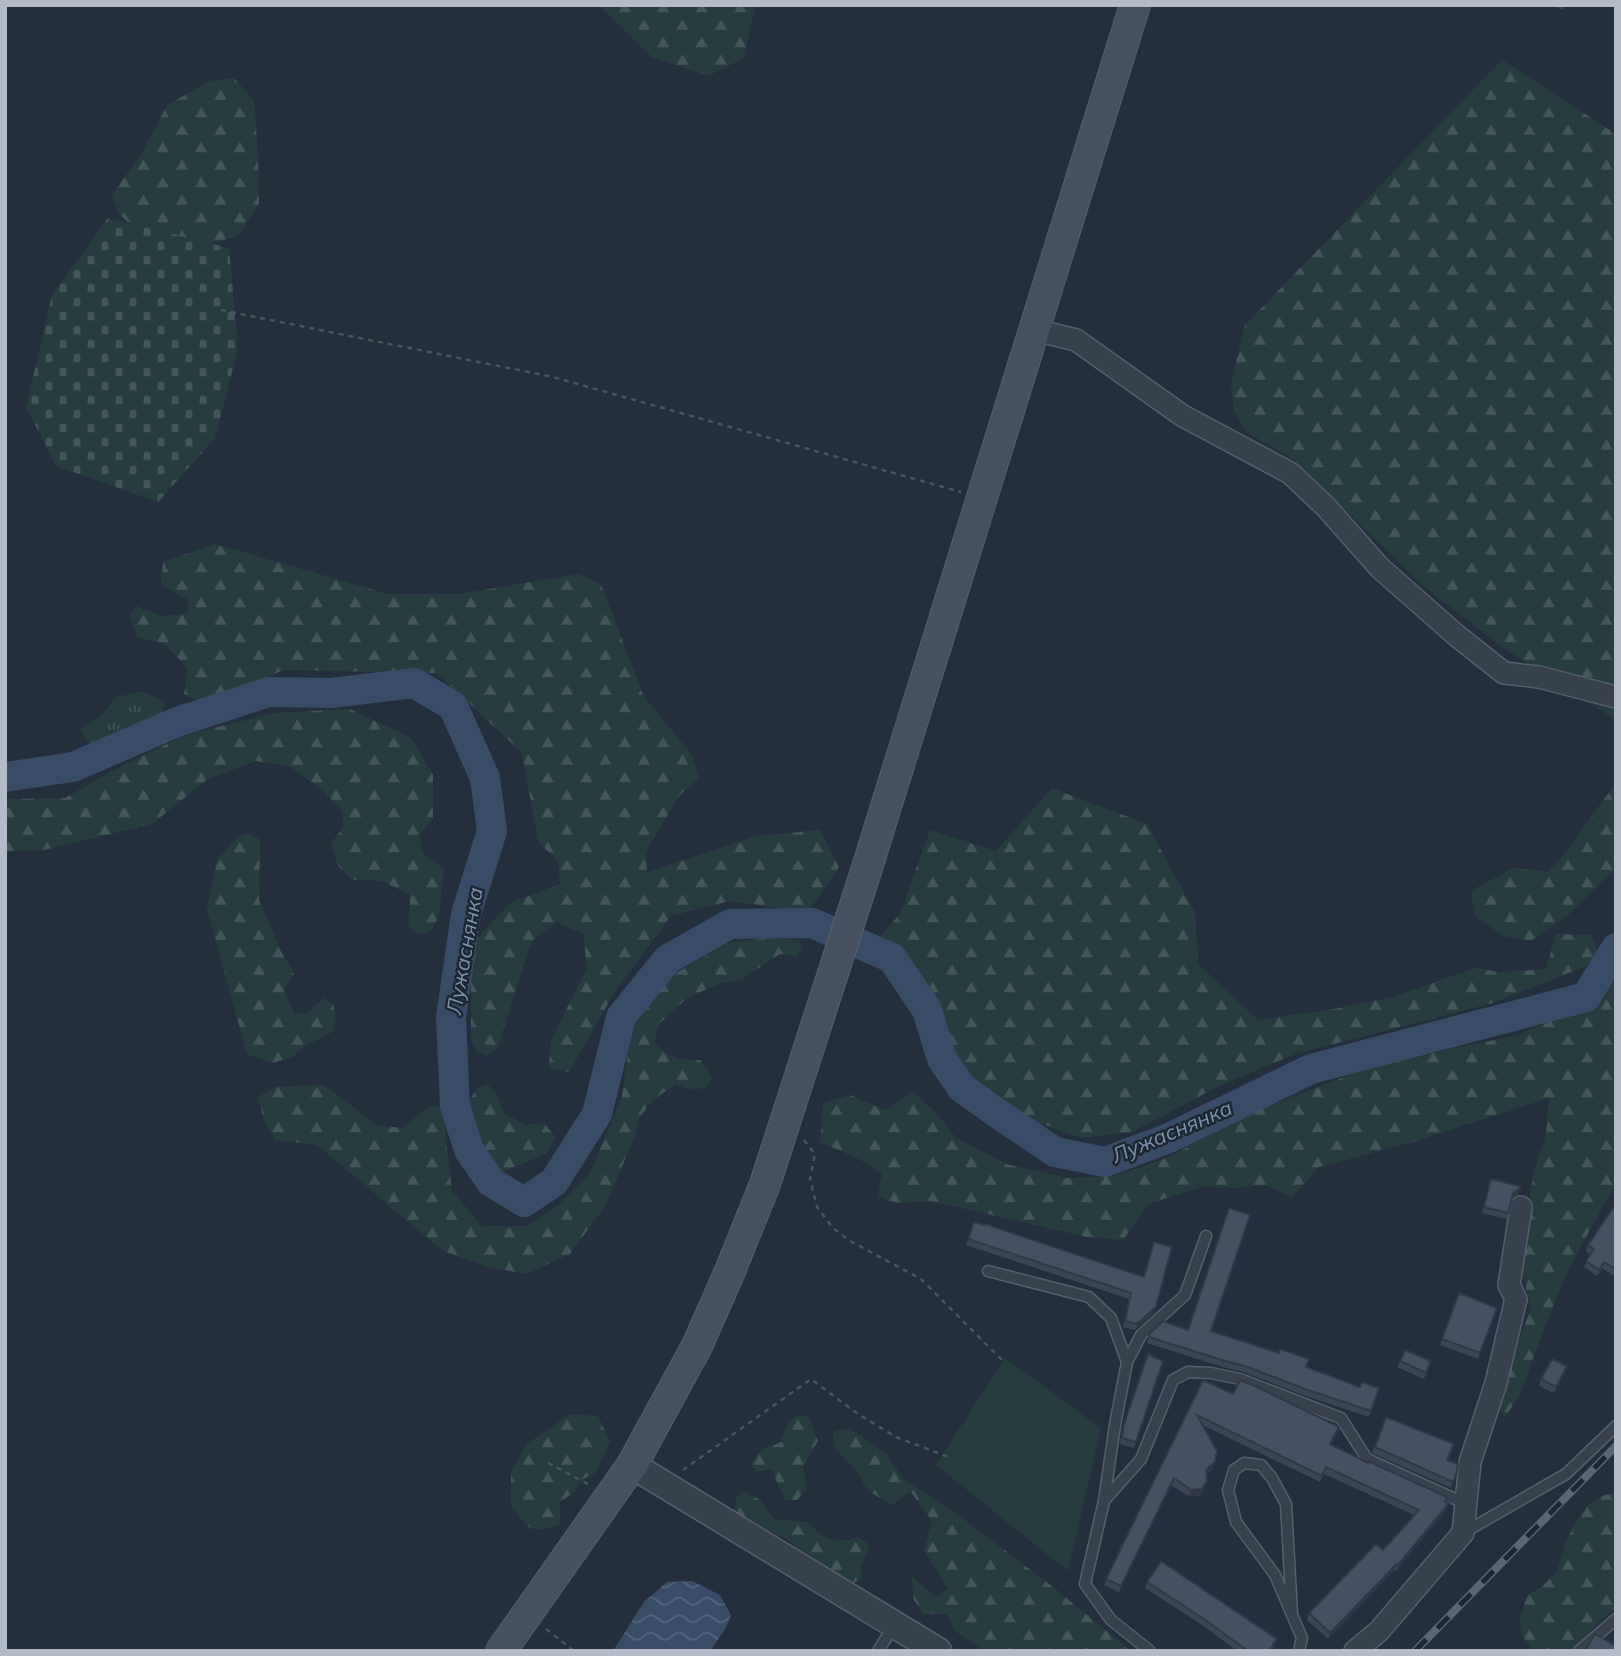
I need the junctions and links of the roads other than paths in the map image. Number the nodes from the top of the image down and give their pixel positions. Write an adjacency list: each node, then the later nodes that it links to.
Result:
1 (1135, 5): 2 (main road)
2 (1035, 330): 3 (street); 9 (main road)
3 (1616, 697)
4 (1521, 1207): 11 (street)
5 (1206, 1236): 7 (lane)
6 (988, 1271): 7 (lane)
7 (1127, 1362): 10 (lane)
8 (1616, 1426): 12 (lane)
9 (632, 1465): 15 (street); 16 (main road)
10 (1104, 1501): 11 (lane); 19 (lane)
11 (1466, 1504): 12 (street)
12 (1463, 1533): 21 (street)
13 (1292, 1615): 13 (lane); 20 (lane)
14 (1616, 1619): 22 (lane)
15 (895, 1624): 17 (lane); 18 (street)
16 (501, 1651)
17 (878, 1651)
18 (938, 1651)
19 (1150, 1651)
20 (1299, 1651)
21 (1355, 1651)
22 (1579, 1651)

